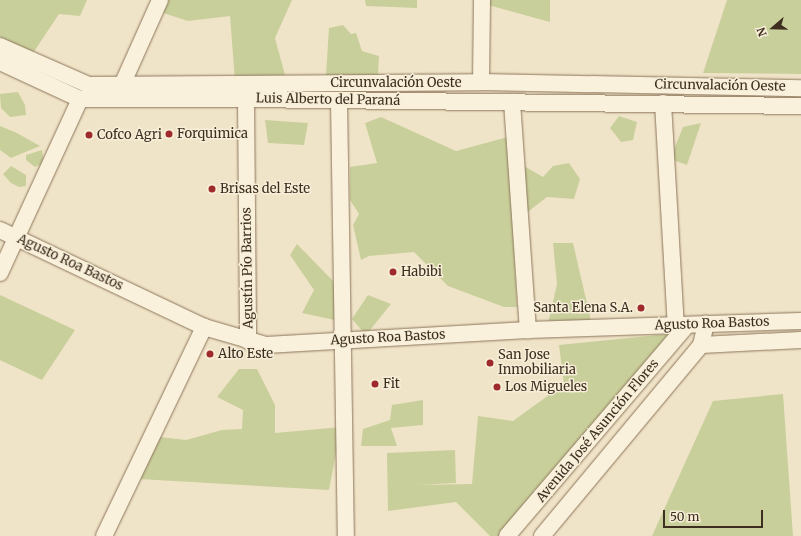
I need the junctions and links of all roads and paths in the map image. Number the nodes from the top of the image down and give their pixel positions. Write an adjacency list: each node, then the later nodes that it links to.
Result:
1 (160, 0): 6 (street)
2 (482, 0): 5 (street)
3 (0, 46): 6 (street, Circunvalación Oeste)
4 (0, 62): 9 (street, Luis Alberto del Paraná)
5 (481, 82): 6 (street, Circunvalación Oeste); 7 (street, Circunvalación Oeste)
6 (122, 85)
7 (801, 88)
8 (246, 98): 9 (street, Luis Alberto del Paraná); 10 (street, Luis Alberto del Paraná); 23 (street, Agustín Pío Barrios)
9 (80, 99): 15 (street)
10 (339, 100): 11 (street, Luis Alberto del Paraná); 24 (street)
11 (512, 102): 12 (street, Luis Alberto del Paraná); 21 (street)
12 (663, 103): 13 (street, Luis Alberto del Paraná); 19 (street)
13 (801, 106)
14 (0, 230): 15 (street, Agusto Roa Bastos)
15 (16, 237): 16 (street); 20 (street, Agusto Roa Bastos)
16 (0, 272)
17 (801, 321): 18 (street, Agusto Roa Bastos)
18 (706, 324): 19 (street, Agusto Roa Bastos); 25 (street, Avenida José Asunción Flores)
19 (682, 325): 21 (street, Agusto Roa Bastos); 28 (street, Avenida José Asunción Flores)
20 (204, 327): 23 (street, Agusto Roa Bastos); 26 (street)
21 (528, 330): 24 (street, Agusto Roa Bastos)
22 (801, 340): 25 (street)
23 (248, 341): 24 (street, Agusto Roa Bastos)
24 (345, 341): 27 (street)
25 (701, 345): 29 (street, Avenida José Asunción Flores)
26 (104, 536)
27 (346, 536)
28 (508, 536)
29 (542, 536)

